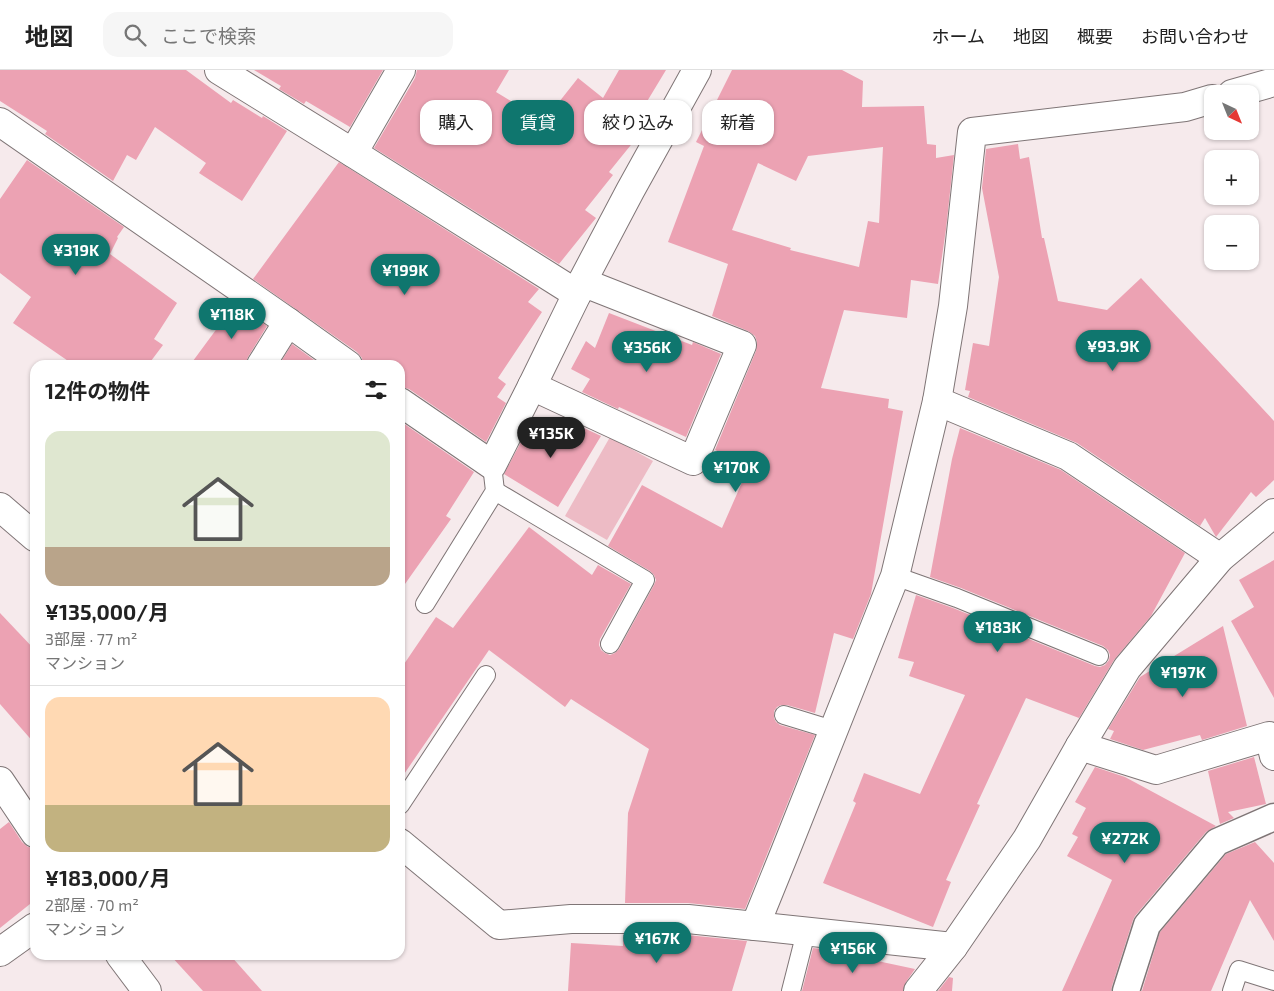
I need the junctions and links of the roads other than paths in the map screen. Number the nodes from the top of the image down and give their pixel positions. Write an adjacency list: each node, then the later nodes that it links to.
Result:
1 (219, 70): 8 (street)
2 (402, 70): 8 (street)
3 (697, 70): 9 (street)
4 (1274, 82): 5 (street)
5 (1259, 86)
6 (1204, 101): 14 (street)
7 (0, 122): 10 (street)
8 (353, 153): 9 (street)
9 (579, 288): 13 (street); 13 (street)
10 (288, 322): 11 (street); 12 (street)
11 (264, 360)
12 (341, 360)
13 (532, 386): 16 (street)
14 (937, 401): 20 (street); 21 (street)
15 (405, 406): 16 (street)
16 (493, 478): 22 (lane); 23 (lane)
17 (0, 507): 19 (street)
18 (1274, 513): 20 (street)
19 (30, 532)
20 (1220, 558): 28 (street)
21 (895, 576): 24 (lane); 27 (street)
22 (425, 604)
23 (610, 644)
24 (1099, 656)
25 (486, 675): 31 (lane)
26 (784, 715): 27 (lane)
27 (833, 730): 35 (street)
28 (1080, 746): 29 (street); 38 (street)
29 (1274, 756)
30 (0, 781): 33 (street)
31 (405, 797)
32 (1274, 816): 45 (street)
33 (30, 826)
34 (405, 847): 35 (street)
35 (755, 926): 37 (street)
36 (30, 931): 39 (street)
37 (806, 932): 38 (street); 43 (lane)
38 (953, 947): 44 (street)
39 (0, 952)
40 (124, 960): 42 (street)
41 (1274, 981): 46 (lane)
42 (147, 991)
43 (791, 991)
44 (918, 991)
45 (1126, 991)
46 (1232, 991)

